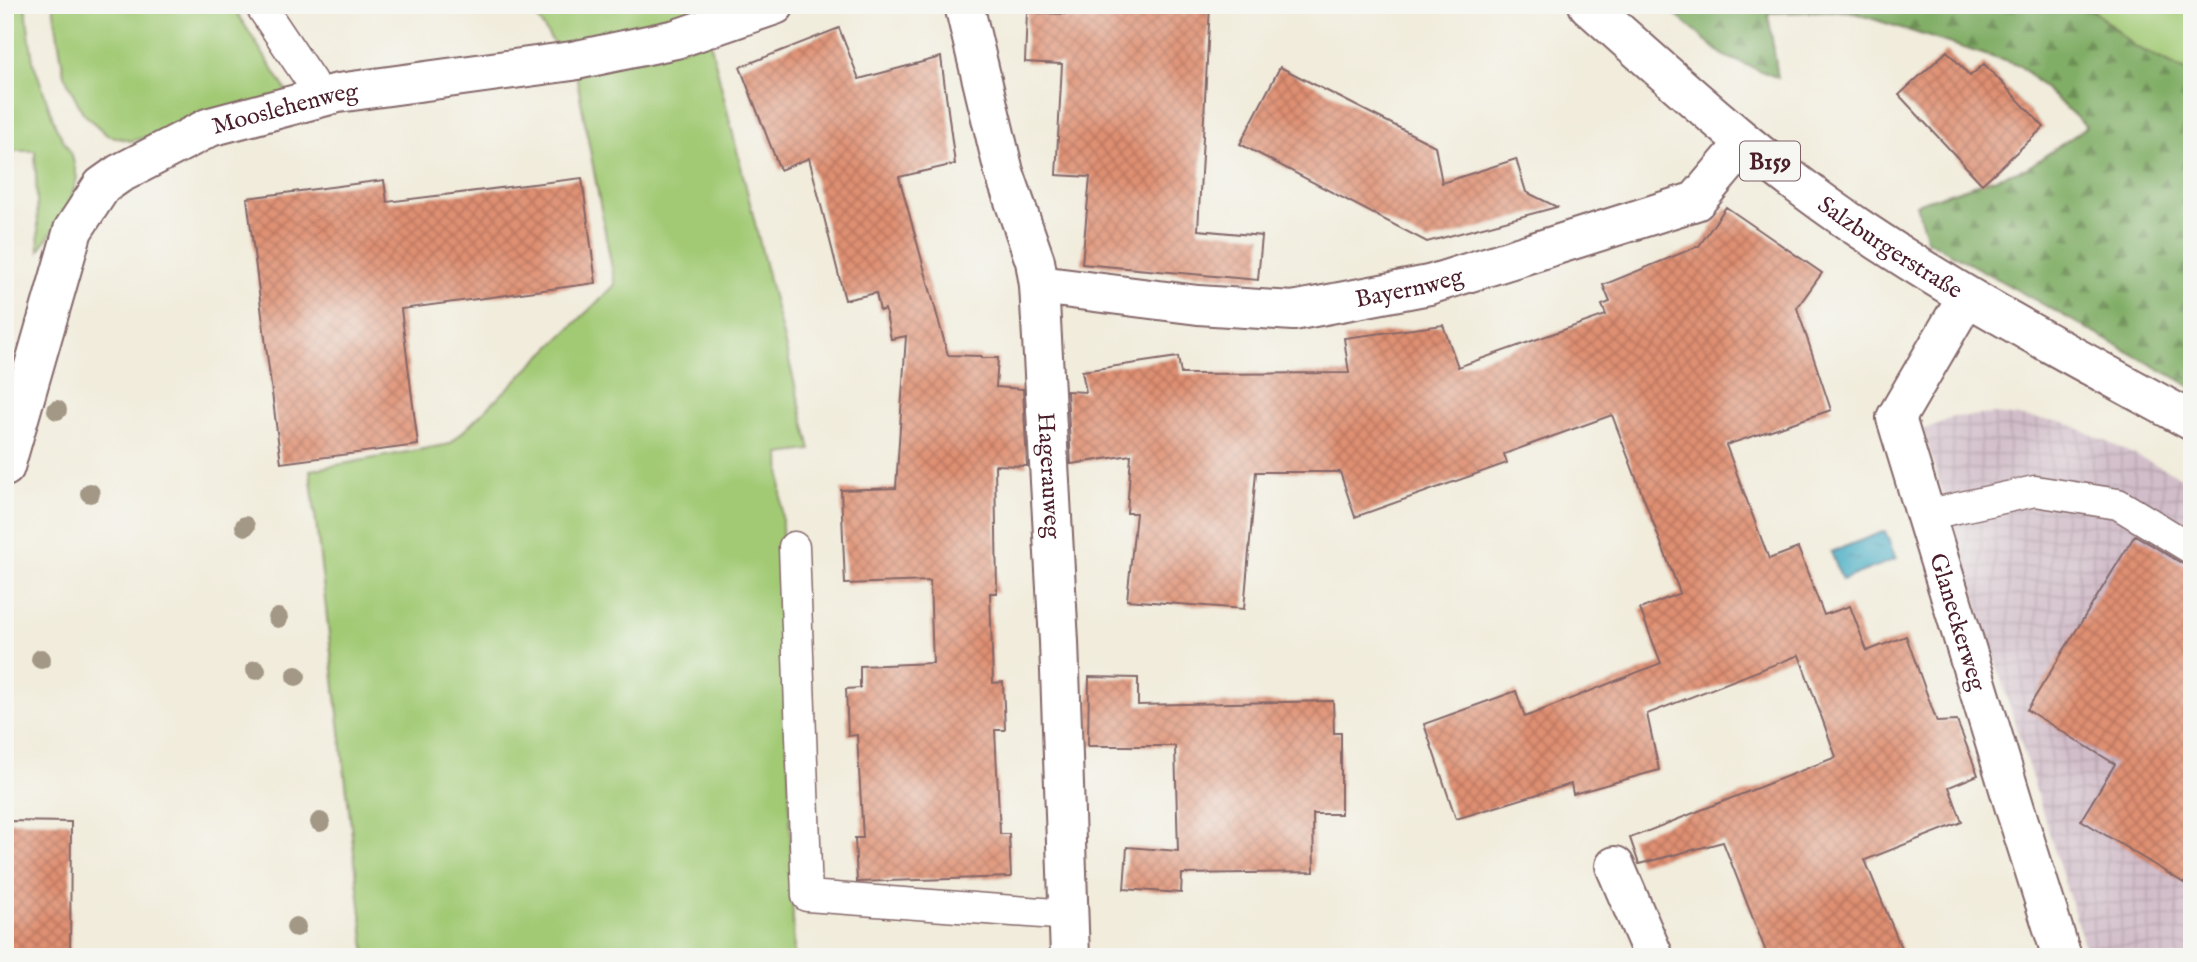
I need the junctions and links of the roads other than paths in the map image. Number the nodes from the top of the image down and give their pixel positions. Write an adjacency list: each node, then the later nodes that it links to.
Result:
1 (260, 5): 5 (lane)
2 (775, 5): 5 (street, Mooslehenweg)
3 (964, 5): 7 (street, Hagerauweg)
4 (1588, 5): 6 (street, Salzburgerstraße / B159)
5 (317, 98): 10 (street, Mooslehenweg)
6 (1745, 143): 7 (street, Bayernweg); 8 (street, Salzburgerstraße / B159)
7 (1039, 285): 15 (street, Hagerauweg)
8 (1966, 298): 9 (street, Salzburgerstraße / B159); 11 (street, Glaneckerweg)
9 (2192, 421)
10 (5, 467)
11 (1925, 515): 13 (lane); 18 (street, Glaneckerweg)
12 (794, 547): 15 (lane)
13 (2192, 549)
14 (1615, 866): 17 (street)
15 (1069, 915): 16 (street, Hagerauweg)
16 (1070, 957)
17 (1654, 957)
18 (2062, 957)

